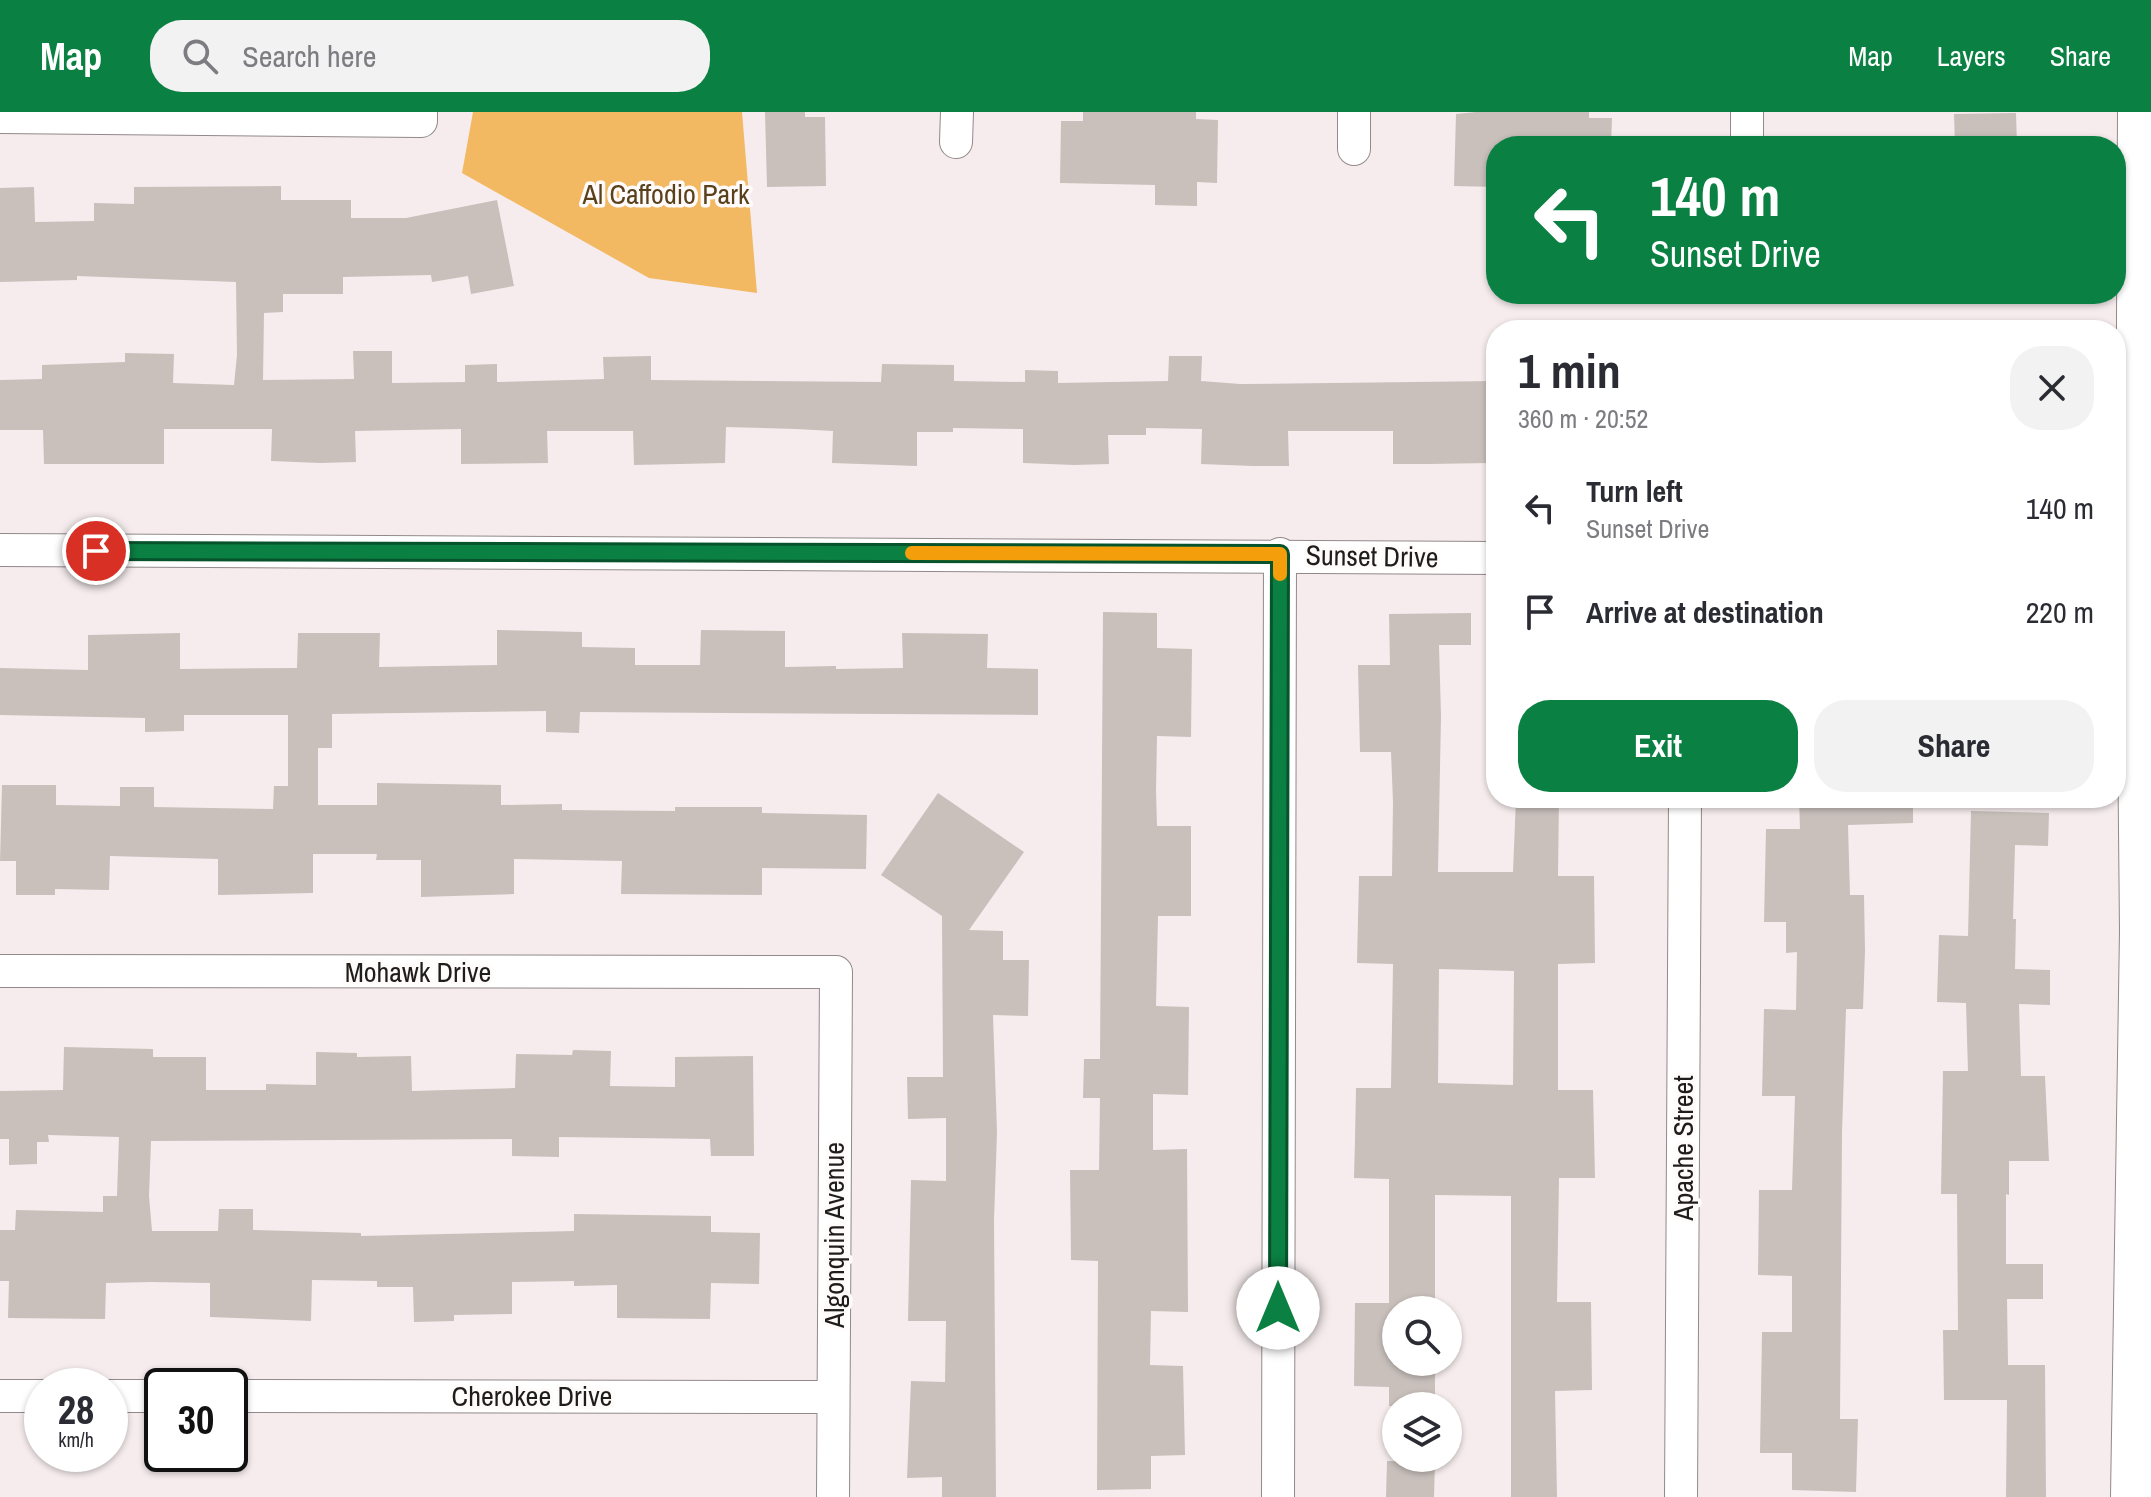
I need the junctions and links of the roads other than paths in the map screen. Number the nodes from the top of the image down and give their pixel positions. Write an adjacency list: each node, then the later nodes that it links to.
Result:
1 (1354, 112): 7 (street)
2 (1747, 112): 6 (street)
3 (2140, 112): 8 (street)
4 (0, 117): 5 (street)
5 (421, 117)
6 (1747, 136)
7 (1354, 149)
8 (2135, 525): 13 (street)
9 (0, 550): 10 (street, Sunset Drive)
10 (1280, 554): 11 (street, Sunset Drive); 22 (street)
11 (1486, 558)
12 (1685, 808): 23 (street, Apache Street)
13 (2147, 931): 20 (street)
14 (0, 971): 15 (street, Mohawk Drive)
15 (836, 972): 19 (street, Algonquin Avenue)
16 (0, 1396): 17 (street)
17 (24, 1396)
18 (248, 1396): 19 (street, Cherokee Drive)
19 (833, 1397): 21 (street, Algonquin Avenue)
20 (2142, 1438): 24 (street)
21 (833, 1497)
22 (1278, 1497)
23 (1681, 1497)
24 (2133, 1497)

